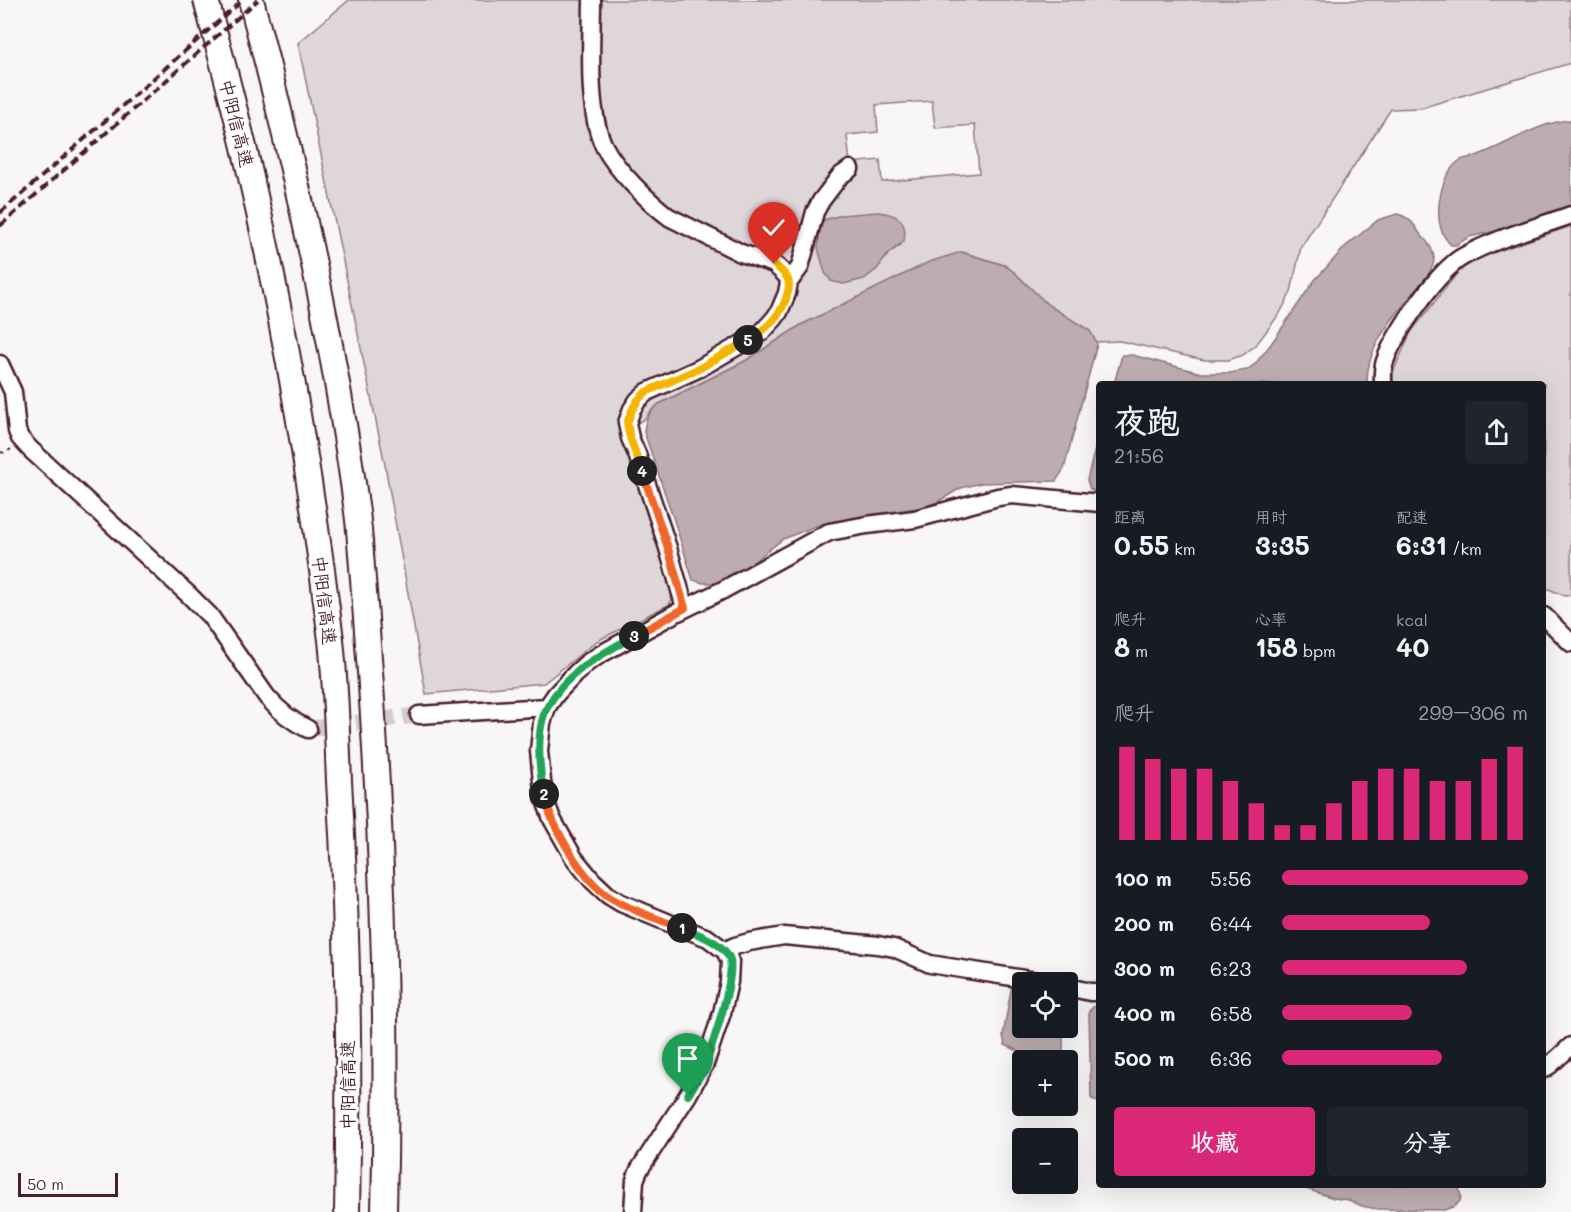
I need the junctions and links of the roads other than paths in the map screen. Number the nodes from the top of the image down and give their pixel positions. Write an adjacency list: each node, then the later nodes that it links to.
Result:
1 (206, 0): 22 (highway, 中阳信高速)
2 (251, 0): 23 (highway, 中阳信高速)
3 (592, 0): 6 (street)
4 (850, 169): 6 (street)
5 (1571, 215): 8 (street)
6 (789, 282): 10 (street)
7 (0, 364): 15 (street)
8 (1383, 381)
9 (1096, 503): 10 (street)
10 (685, 608): 13 (street)
11 (1546, 618): 12 (street)
12 (1571, 643)
13 (547, 707): 14 (street); 16 (street)
14 (419, 716)
15 (308, 729)
16 (725, 951): 17 (street); 24 (street)
17 (1012, 977)
18 (1078, 989): 19 (street)
19 (1096, 992)
20 (1571, 1046): 21 (street)
21 (1546, 1067)
22 (347, 1212)
23 (384, 1212)
24 (633, 1212)

